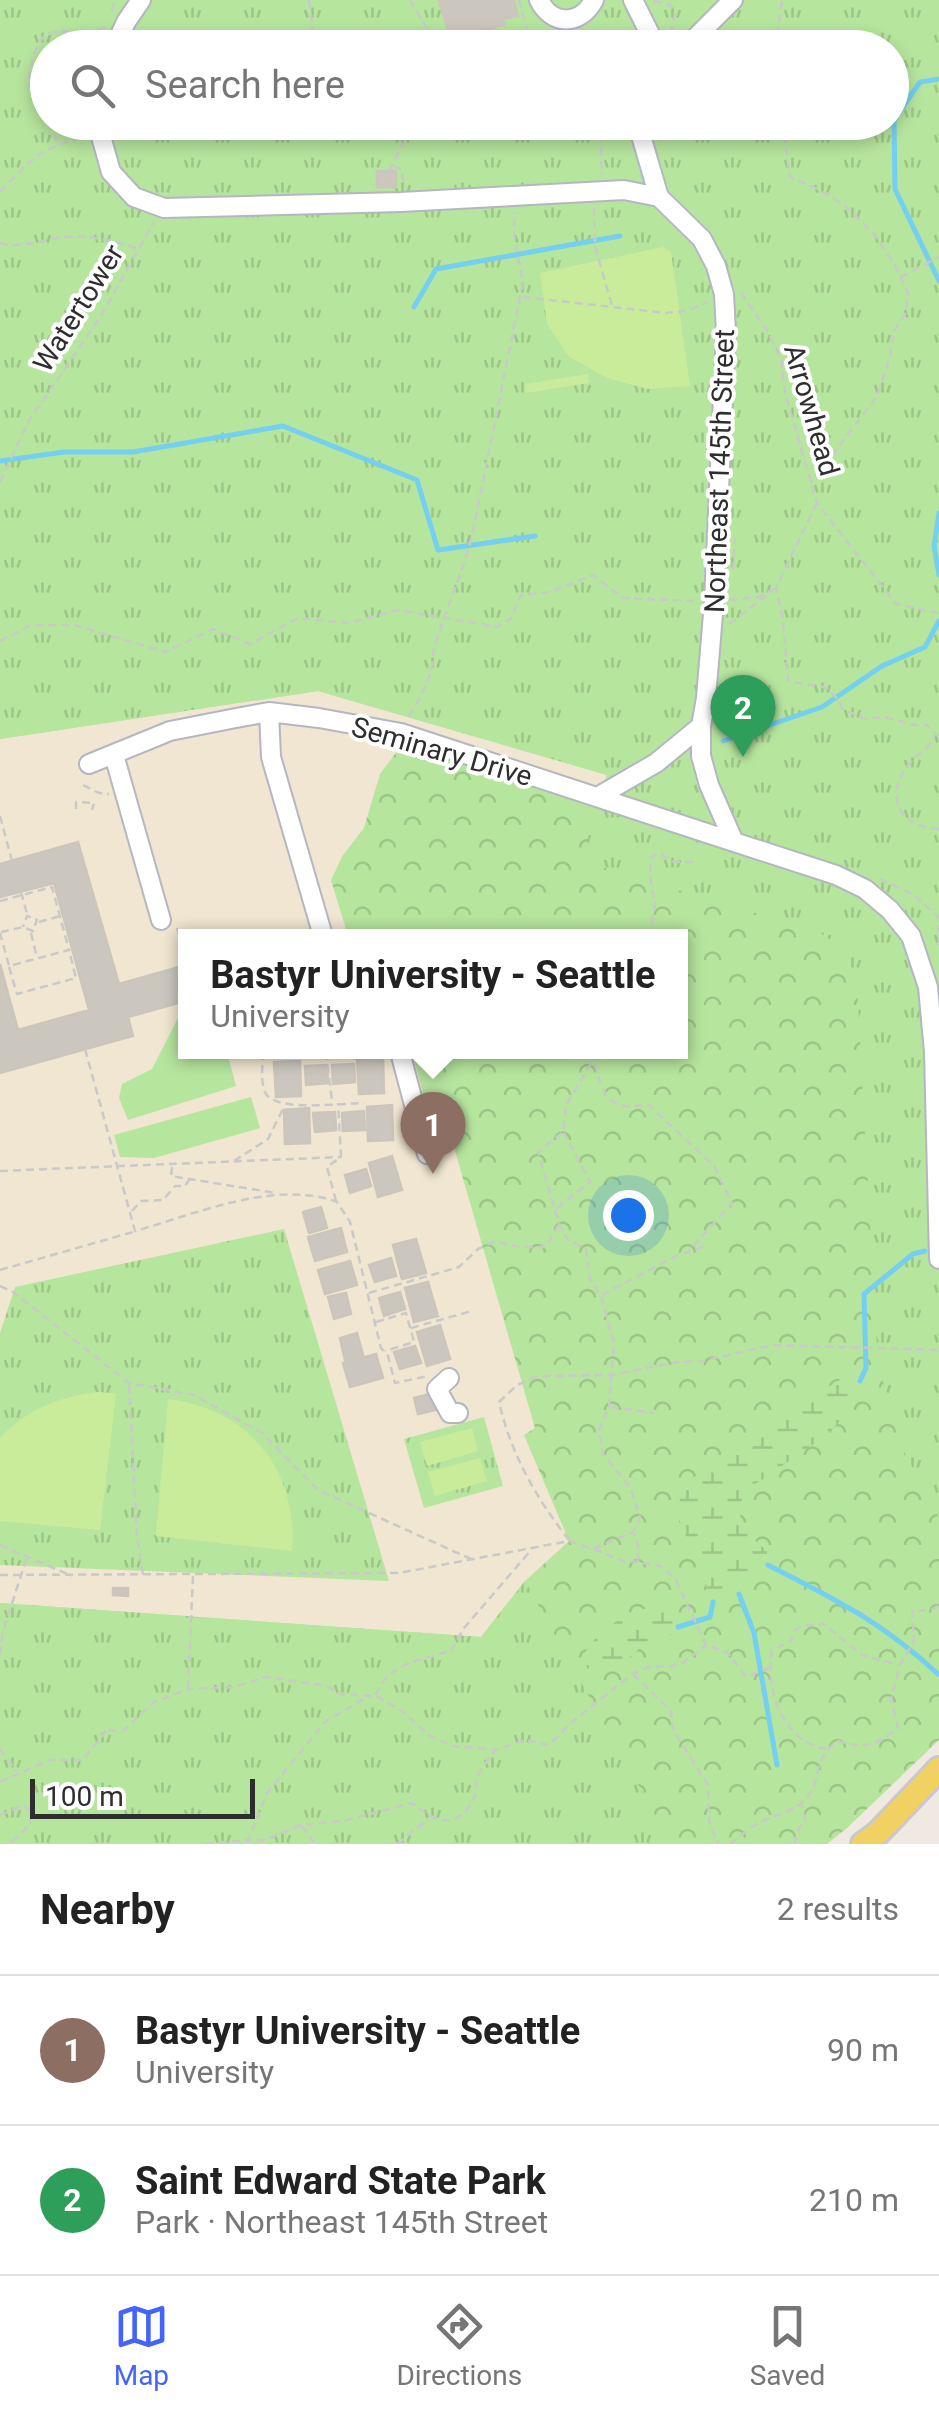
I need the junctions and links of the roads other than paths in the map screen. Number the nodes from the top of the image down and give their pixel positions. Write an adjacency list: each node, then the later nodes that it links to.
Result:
1 (141, 0): 6 (street)
2 (538, 0): 3 (street)
3 (594, 0)
4 (633, 0): 7 (street)
5 (733, 0): 8 (street)
6 (122, 30)
7 (657, 30)
8 (703, 30)
9 (101, 140): 11 (street)
10 (642, 140): 11 (street)
11 (659, 197): 13 (street, Northeast 145th Street)
12 (269, 712): 14 (street, Seminary Drive); 16 (street, Seminary Drive); 19 (street)
13 (701, 726): 16 (street); 17 (street, Northeast 145th Street)
14 (114, 755): 15 (street, Seminary Drive); 18 (street)
15 (89, 764)
16 (599, 796): 17 (street, Seminary Drive)
17 (734, 842): 22 (street)
18 (161, 920)
19 (321, 929)
20 (402, 1059): 21 (street)
21 (427, 1154)
22 (939, 1259)
23 (446, 1380): 24 (street)
24 (458, 1413)
25 (939, 1769): 26 (main road)
26 (863, 1844)

